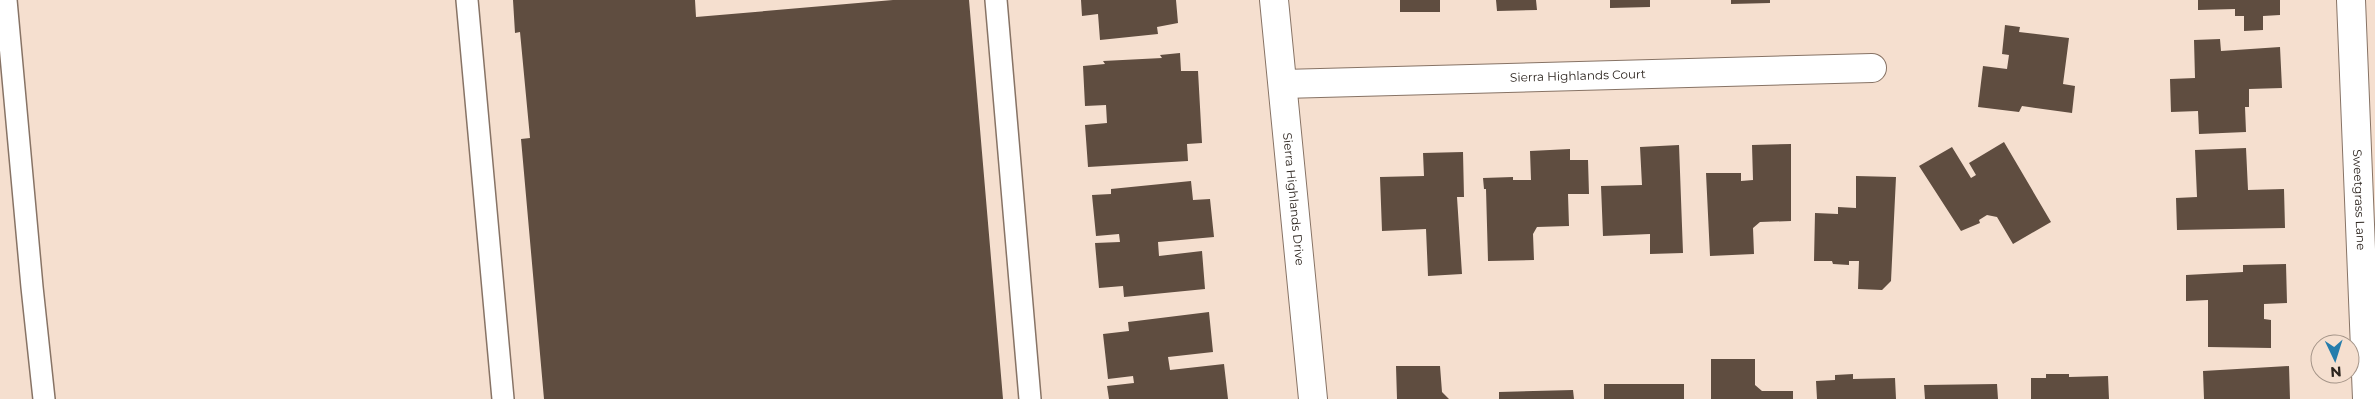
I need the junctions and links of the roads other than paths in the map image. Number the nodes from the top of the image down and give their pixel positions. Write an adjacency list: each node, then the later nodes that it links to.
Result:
1 (6, 0): 8 (lane)
2 (467, 0): 9 (lane)
3 (996, 0): 10 (lane)
4 (1274, 0): 7 (street, Sierra Highlands Drive)
5 (2350, 0): 12 (street, Sweetgrass Lane)
6 (1872, 68): 7 (street, Sierra Highlands Court)
7 (1283, 84): 11 (street, Sierra Highlands Drive)
8 (44, 399)
9 (503, 399)
10 (1030, 399)
11 (1313, 399)
12 (2367, 399)

